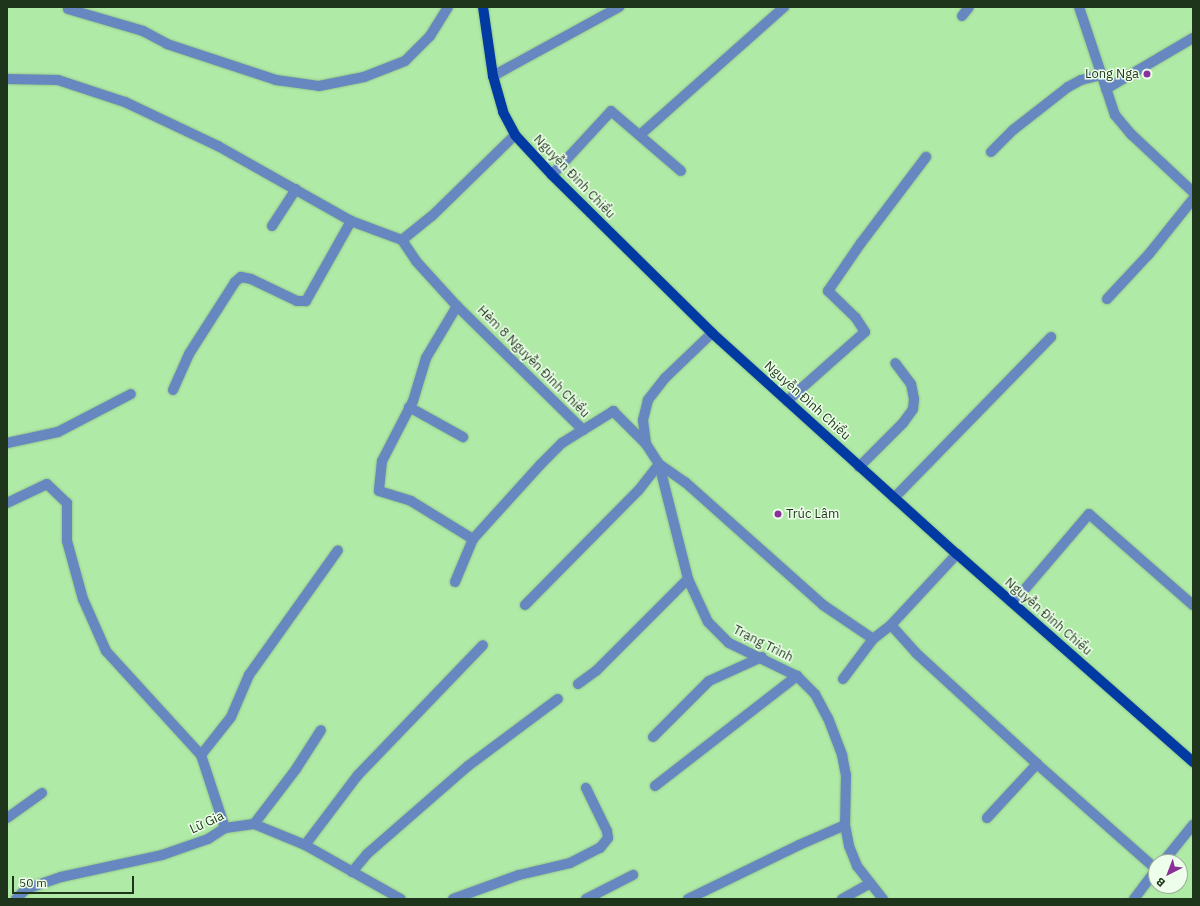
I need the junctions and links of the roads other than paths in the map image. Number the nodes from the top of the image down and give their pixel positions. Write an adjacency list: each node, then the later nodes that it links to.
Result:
1 (448, 7): 7 (street)
2 (484, 7): 11 (main road, Nguyễn Đình Chiểu)
3 (619, 7): 11 (street)
4 (784, 7): 15 (street)
5 (969, 7): 8 (street)
6 (1079, 7): 10 (street)
7 (68, 9)
8 (962, 16)
9 (1193, 38): 13 (street)
10 (1101, 75): 13 (street); 16 (street)
11 (493, 76): 14 (main road, Nguyễn Đình Chiểu)
12 (7, 79): 20 (street)
13 (1106, 89): 21 (street)
14 (515, 135): 19 (main road, Nguyễn Đình Chiểu); 25 (street)
15 (640, 135): 18 (street); 19 (street)
16 (991, 152)
17 (926, 157): 33 (street)
18 (682, 171)
19 (552, 175): 28 (main road, Nguyễn Đình Chiểu)
20 (296, 188): 23 (street); 24 (street)
21 (1193, 192)
22 (1193, 199): 26 (street)
23 (352, 221): 25 (street); 31 (street)
24 (272, 226)
25 (402, 240): 27 (street, Hẻm 8 Nguyễn Đình Chiểu)
26 (1107, 299)
27 (457, 306): 34 (street); 35 (street, Hẻm 8 Nguyễn Đình Chiểu)
28 (712, 333): 33 (main road, Nguyễn Đình Chiểu); 38 (street, Trạng Trình)
29 (1051, 337): 41 (street)
30 (895, 363): 40 (street)
31 (173, 390)
32 (131, 394): 37 (street)
33 (787, 401): 40 (main road, Nguyễn Đình Chiểu)
34 (409, 407): 36 (street); 43 (street)
35 (583, 430): 38 (street, Hẻm 8 Nguyễn Đình Chiểu); 43 (street)
36 (463, 437)
37 (7, 443)
38 (646, 444): 39 (street, Trạng Trình)
39 (659, 464): 46 (street, Trạng Trình); 49 (street); 52 (street)
40 (860, 467): 41 (main road, Nguyễn Đình Chiểu)
41 (894, 498): 45 (main road, Nguyễn Đình Chiểu)
42 (7, 503): 61 (street)
43 (473, 539): 47 (street)
44 (338, 550): 61 (street)
45 (957, 554): 48 (main road, Nguyễn Đình Chiểu); 51 (street)
46 (688, 579): 54 (street, Trạng Trình); 57 (street)
47 (455, 582)
48 (1013, 603): 50 (street); 62 (main road, Nguyễn Đình Chiểu)
49 (525, 605)
50 (1193, 605)
51 (891, 625): 52 (street); 63 (street)
52 (873, 639): 56 (street)
53 (483, 645): 73 (street)
54 (762, 657): 55 (street, Trạng Trình); 60 (street)
55 (797, 676): 64 (street); 70 (street, Trạng Trình)
56 (843, 679)
57 (578, 684)
58 (558, 699): 76 (street)
59 (322, 730): 69 (street)
60 (653, 737)
61 (201, 755): 72 (street)
62 (1193, 762)
63 (1037, 764): 68 (street); 75 (street)
64 (655, 786)
65 (586, 788): 82 (street)
66 (42, 793): 67 (street)
67 (7, 818)
68 (987, 818)
69 (254, 824): 72 (street, Lữ Gia); 73 (street)
70 (846, 825): 79 (street, Trạng Trình); 84 (street)
71 (1193, 825): 74 (street)
72 (225, 828): 80 (street, Lữ Gia)
73 (305, 845): 76 (street)
74 (1169, 854)
75 (1148, 862)
76 (352, 872): 81 (street)
77 (633, 875): 83 (street)
78 (1148, 880): 87 (street)
79 (869, 884): 85 (street); 86 (street, Trạng Trình)
80 (16, 899)
81 (401, 899)
82 (453, 899)
83 (586, 899)
84 (688, 899)
85 (842, 899)
86 (883, 899)
87 (1134, 899)

